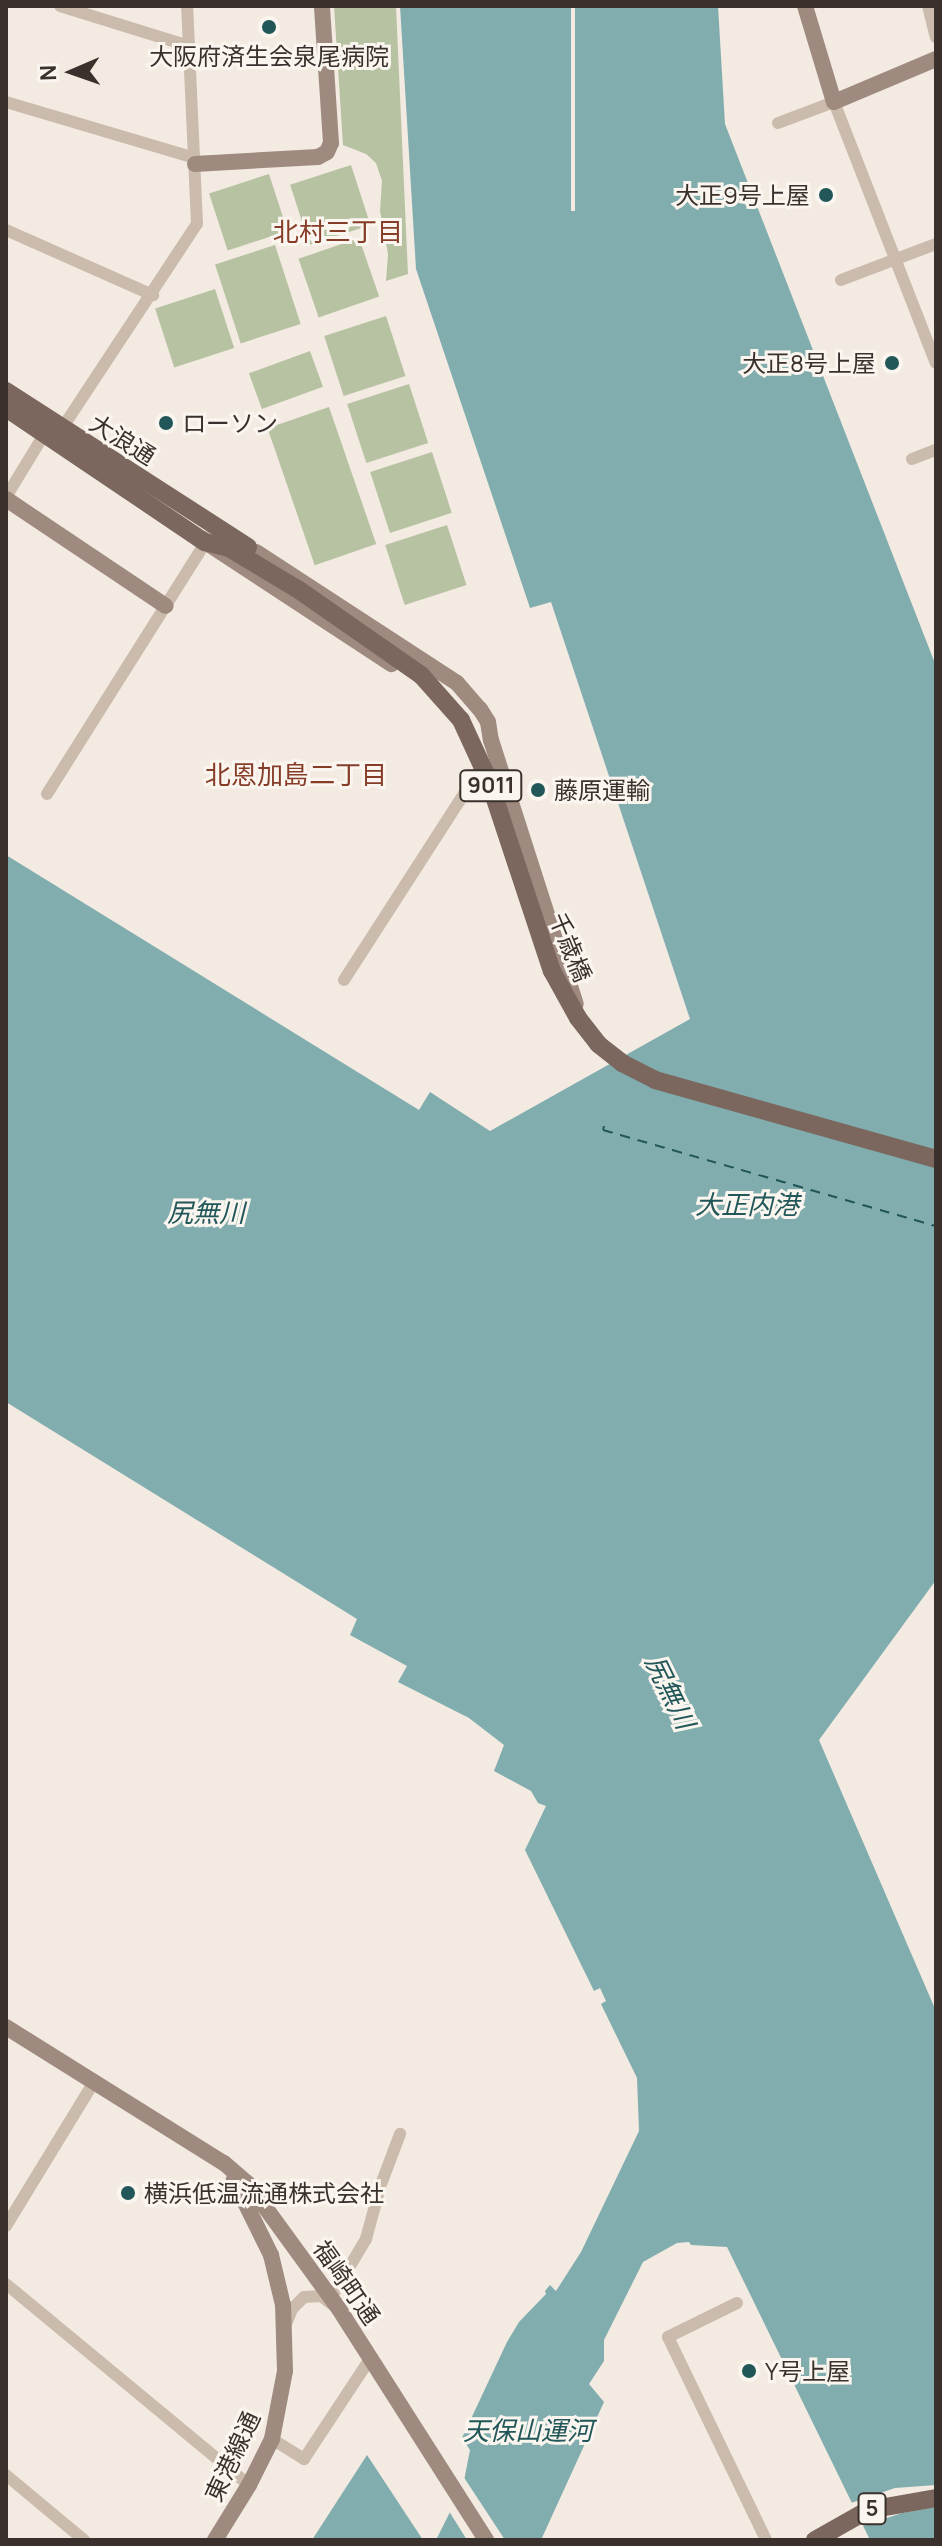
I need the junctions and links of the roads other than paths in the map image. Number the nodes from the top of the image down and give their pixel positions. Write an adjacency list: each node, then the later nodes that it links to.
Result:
1 (60, 6): 7 (street)
2 (187, 6): 7 (street)
3 (322, 6): 12 (street)
4 (805, 6): 10 (street)
5 (928, 6): 6 (street)
6 (936, 37)
7 (189, 46): 12 (street)
8 (936, 59): 10 (street)
9 (6, 102): 12 (street)
10 (834, 102): 11 (street); 15 (street)
11 (778, 123)
12 (195, 161): 17 (street)
13 (6, 230): 17 (street)
14 (936, 244): 15 (street)
15 (894, 260): 16 (street); 18 (street)
16 (841, 280)
17 (153, 295): 21 (street)
18 (936, 363)
19 (6, 391): 21 (main road, 大浪通)
20 (6, 408): 21 (main road, 大浪通)
21 (54, 431): 24 (street); 25 (main road, 大浪通)
22 (936, 450): 23 (street)
23 (912, 459)
24 (6, 498): 28 (street)
25 (210, 535): 26 (main road); 27 (main road, 千歳橋); 28 (street); 30 (street)
26 (256, 552): 27 (main road); 29 (street)
27 (274, 575): 35 (main road, 千歳橋 / 9011, bridge)
28 (166, 606): 32 (street)
29 (457, 683): 30 (street); 31 (street)
30 (437, 694): 31 (street)
31 (492, 744): 33 (street); 34 (street)
32 (47, 794)
33 (344, 980)
34 (592, 1056)
35 (936, 1159)
36 (6, 2027): 37 (street, 福崎町通)
37 (94, 2082): 39 (street, 福崎町通); 40 (street)
38 (400, 2134): 42 (street)
39 (224, 2163): 42 (street, 福崎町通); 44 (street, 東港線通)
40 (6, 2226)
41 (6, 2284): 48 (street)
42 (335, 2303): 44 (street); 45 (street, 福崎町通)
43 (737, 2303): 53 (street)
44 (285, 2326): 46 (street, 東港線通)
45 (370, 2359): 46 (street); 52 (street, 福崎町通)
46 (272, 2439): 48 (street, 東港線通)
47 (6, 2475): 50 (street)
48 (249, 2485): 51 (street, 東港線通)
49 (936, 2498): 54 (main road, 5)
50 (84, 2540)
51 (215, 2540)
52 (486, 2540)
53 (766, 2540)
54 (815, 2540)

